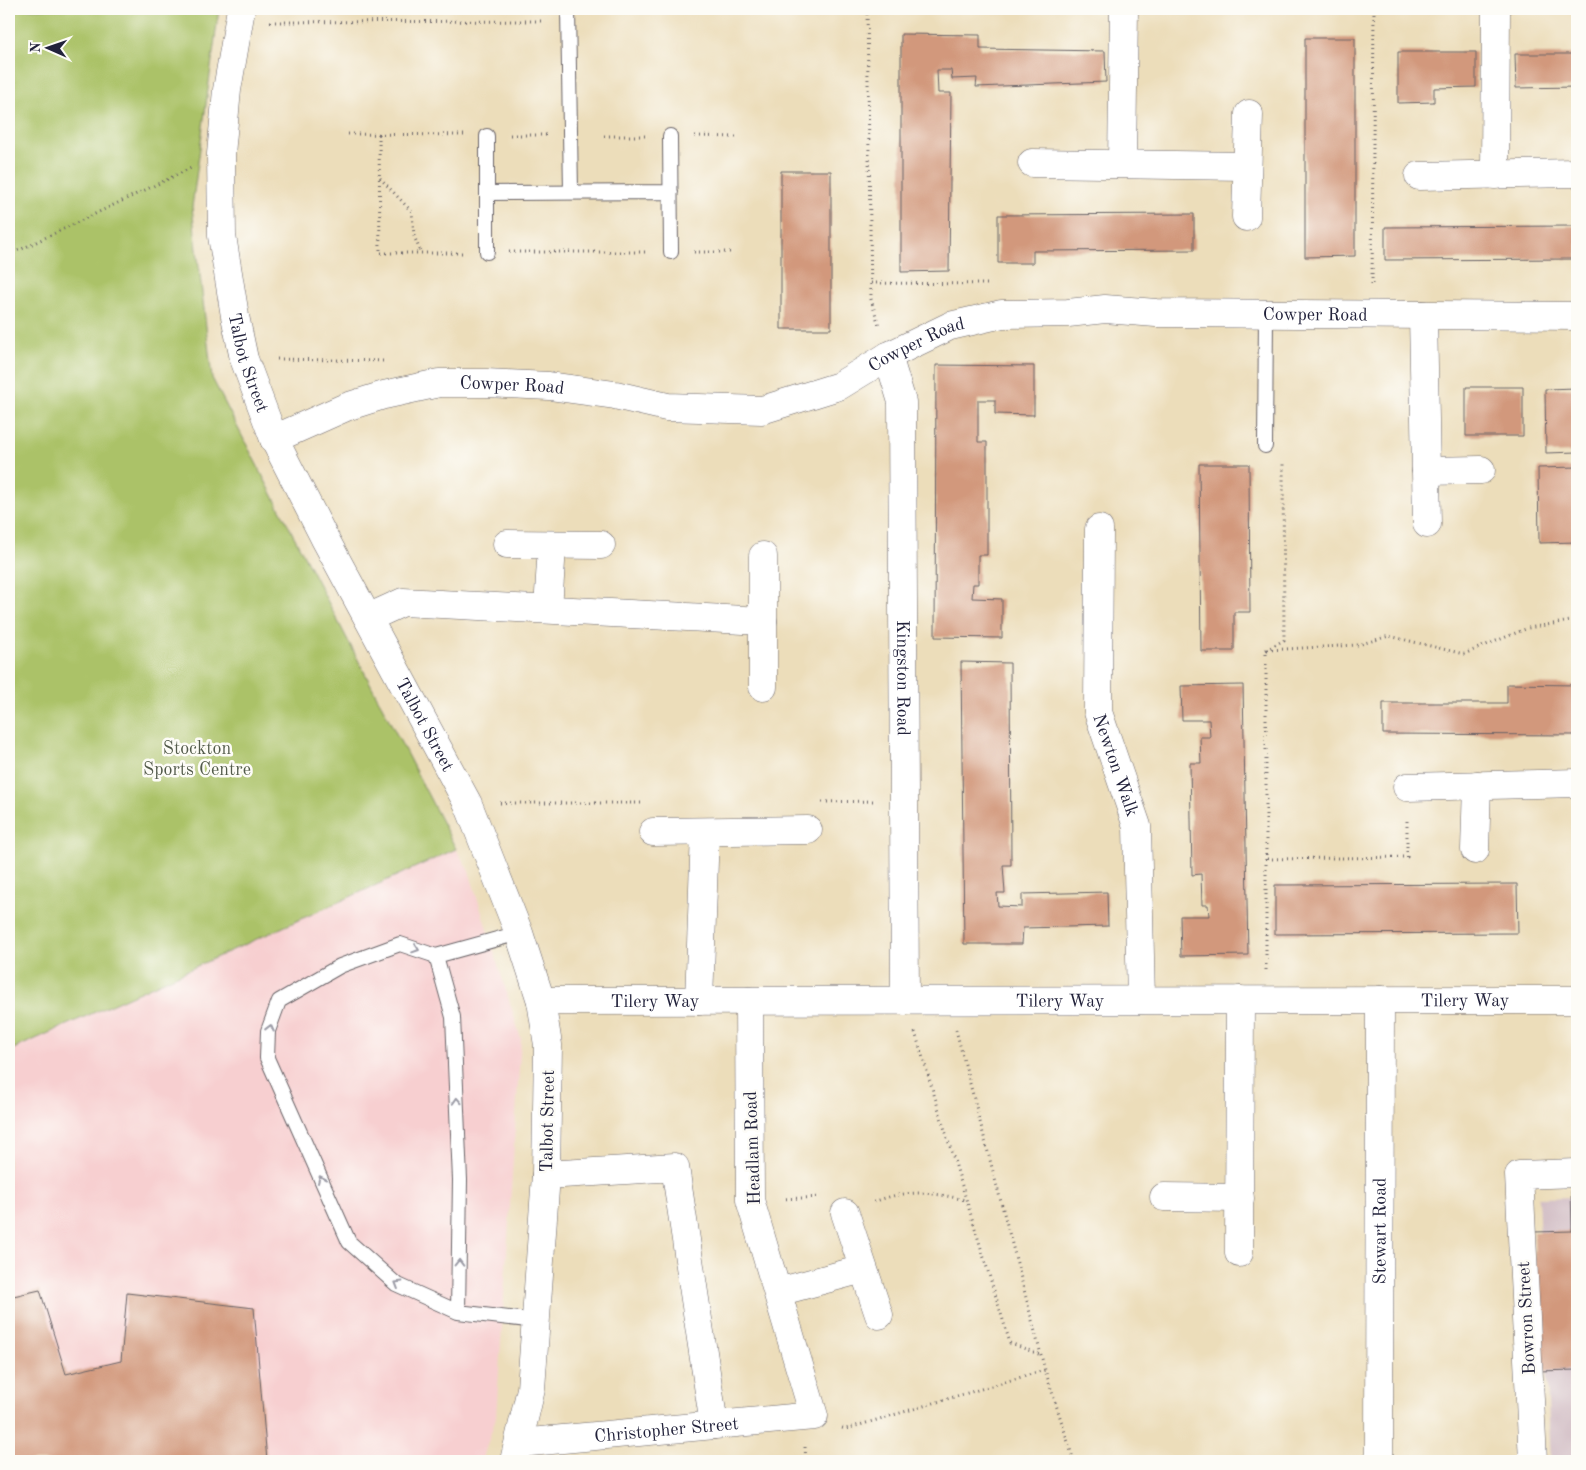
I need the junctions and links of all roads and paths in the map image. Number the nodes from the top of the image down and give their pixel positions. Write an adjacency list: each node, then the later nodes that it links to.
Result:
1 (568, 9): 22 (lane)
2 (867, 9): 35 (path)
3 (1124, 9): 16 (street)
4 (1374, 9): 32 (path)
5 (1496, 9): 19 (street)
6 (239, 15): 7 (path); 14 (street, Talbot Street)
7 (550, 21)
8 (1249, 114): 17 (street)
9 (348, 134): 10 (path)
10 (379, 134): 12 (path); 21 (path)
11 (553, 135): 12 (path)
12 (487, 136): 24 (lane)
13 (670, 136): 23 (lane)
14 (221, 154): 30 (path); 36 (street, Talbot Street)
15 (1032, 163): 16 (street)
16 (1122, 163): 17 (street)
17 (1246, 166): 25 (street)
18 (1577, 174): 19 (street)
19 (1495, 175): 20 (street)
20 (1419, 176)
21 (379, 177): 29 (path); 29 (path)
22 (571, 192): 23 (lane); 24 (lane)
23 (670, 192): 27 (lane)
24 (487, 193): 26 (lane)
25 (1246, 217)
26 (487, 252): 27 (path); 29 (path)
27 (671, 252): 28 (path)
28 (734, 252)
29 (421, 253)
30 (9, 255)
31 (1266, 314): 32 (street, Cowper Road); 35 (street, Cowper Road); 39 (lane)
32 (1372, 314): 33 (street, Cowper Road)
33 (1423, 315): 34 (street, Cowper Road); 41 (street)
34 (1577, 316)
35 (888, 356): 38 (street, Cowper Road); 72 (street, Kingston Road)
36 (244, 359): 37 (path); 38 (street, Talbot Street)
37 (389, 361)
38 (274, 439): 49 (street, Talbot Street)
39 (1265, 446): 52 (path)
40 (1481, 470): 41 (street)
41 (1426, 471): 42 (street)
42 (1427, 524)
43 (1099, 529): 65 (street, Newton Walk)
44 (508, 544): 46 (street)
45 (601, 545): 46 (street)
46 (552, 546): 48 (street)
47 (762, 556): 51 (street)
48 (548, 609): 49 (street); 51 (street)
49 (368, 618): 62 (street, Talbot Street)
50 (1577, 620): 52 (path)
51 (763, 621): 53 (street)
52 (1266, 650): 61 (path)
53 (764, 687)
54 (1577, 783): 55 (street)
55 (1477, 785): 56 (street); 60 (street)
56 (1407, 787): 61 (path)
57 (808, 830): 59 (street)
58 (653, 832): 59 (street)
59 (705, 832): 70 (street)
60 (1475, 850)
61 (1267, 858): 66 (path)
62 (519, 933): 63 (lane); 69 (street, Talbot Street)
63 (436, 956): 81 (lane, one-way to 63); 81 (lane, one-way to 63)
64 (948, 1000): 65 (street, Tilery Way); 72 (street, Tilery Way); 84 (path)
65 (1141, 1000): 66 (street, Tilery Way)
66 (1253, 1000): 67 (street, Tilery Way); 76 (street)
67 (1380, 1000): 68 (street, Tilery Way); 90 (street, Stewart Road)
68 (1577, 1000)
69 (541, 1001): 70 (street, Tilery Way); 74 (street, Talbot Street)
70 (699, 1001): 71 (street, Tilery Way)
71 (749, 1001): 72 (street, Tilery Way); 80 (street, Headlam Road)
72 (906, 1001): 84 (path)
73 (1577, 1173): 91 (street, Bowron Street)
74 (546, 1175): 83 (street, Talbot Street); 87 (street)
75 (1164, 1197): 76 (street)
76 (1240, 1198): 78 (street)
77 (845, 1213): 79 (street)
78 (1239, 1254)
79 (863, 1269): 80 (street); 82 (street)
80 (778, 1292): 86 (street, Headlam Road)
81 (458, 1312): 83 (lane)
82 (878, 1315)
83 (536, 1321): 88 (street, Talbot Street)
84 (1042, 1356): 85 (path)
85 (1045, 1370): 86 (path); 89 (path)
86 (814, 1416): 87 (street, Christopher Street)
87 (714, 1425): 88 (street, Christopher Street)
88 (517, 1452)
89 (1074, 1461)
90 (1379, 1461)
91 (1534, 1461)

